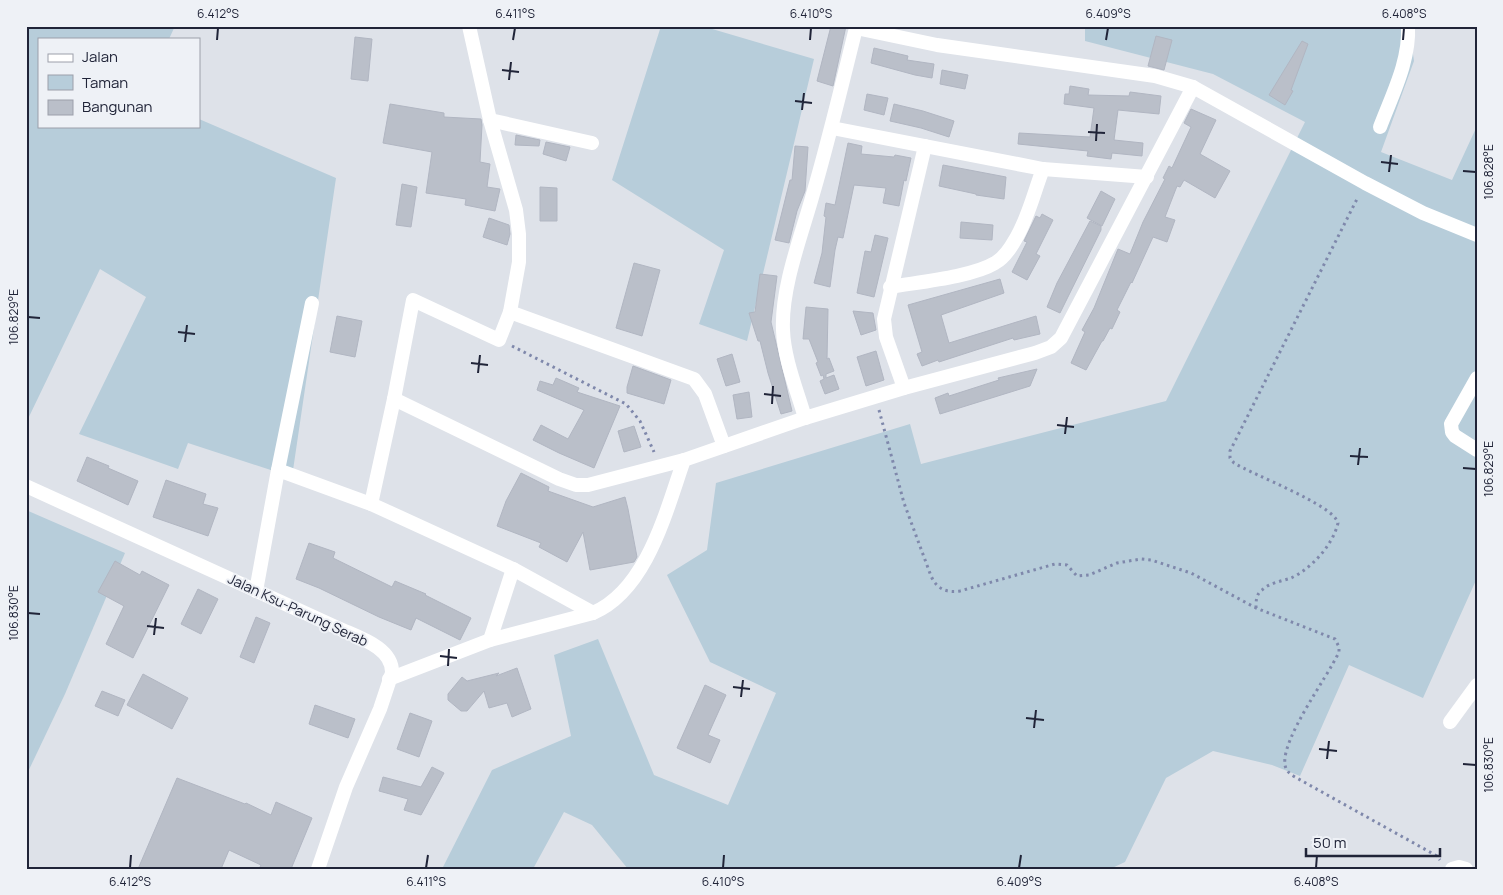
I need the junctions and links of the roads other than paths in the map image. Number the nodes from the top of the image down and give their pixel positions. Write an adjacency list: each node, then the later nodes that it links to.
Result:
1 (469, 26): 5 (street)
2 (1408, 26): 6 (street)
3 (856, 27): 4 (street); 7 (street)
4 (1193, 87): 11 (street); 12 (street)
5 (490, 120): 8 (street); 15 (street)
6 (1380, 127)
7 (832, 128): 9 (street); 19 (street)
8 (592, 143)
9 (925, 146): 10 (street); 13 (street)
10 (1043, 169): 11 (street); 13 (street)
11 (1147, 177): 17 (street)
12 (1477, 235)
13 (890, 287): 17 (street)
14 (312, 303): 23 (street)
15 (510, 312): 18 (street); 20 (street)
16 (1477, 378): 21 (street)
17 (904, 388): 19 (street)
18 (394, 399): 22 (street); 25 (street)
19 (805, 418): 20 (street)
20 (724, 446): 22 (street)
21 (1477, 450)
22 (684, 460): 28 (street)
23 (278, 470): 25 (street); 27 (street)
24 (26, 486): 27 (street, Jalan Ksu-Parung Serab)
25 (371, 504): 26 (street)
26 (513, 569): 28 (street); 29 (street)
27 (256, 591): 30 (street, Jalan Ksu-Parung Serab)
28 (593, 613): 29 (street)
29 (490, 640): 30 (street)
30 (389, 679): 34 (street, Jalan Ksu-Parung Serab)
31 (1477, 685): 32 (street)
32 (1450, 722)
33 (1447, 866): 35 (street)
34 (318, 869)
35 (1466, 869)

